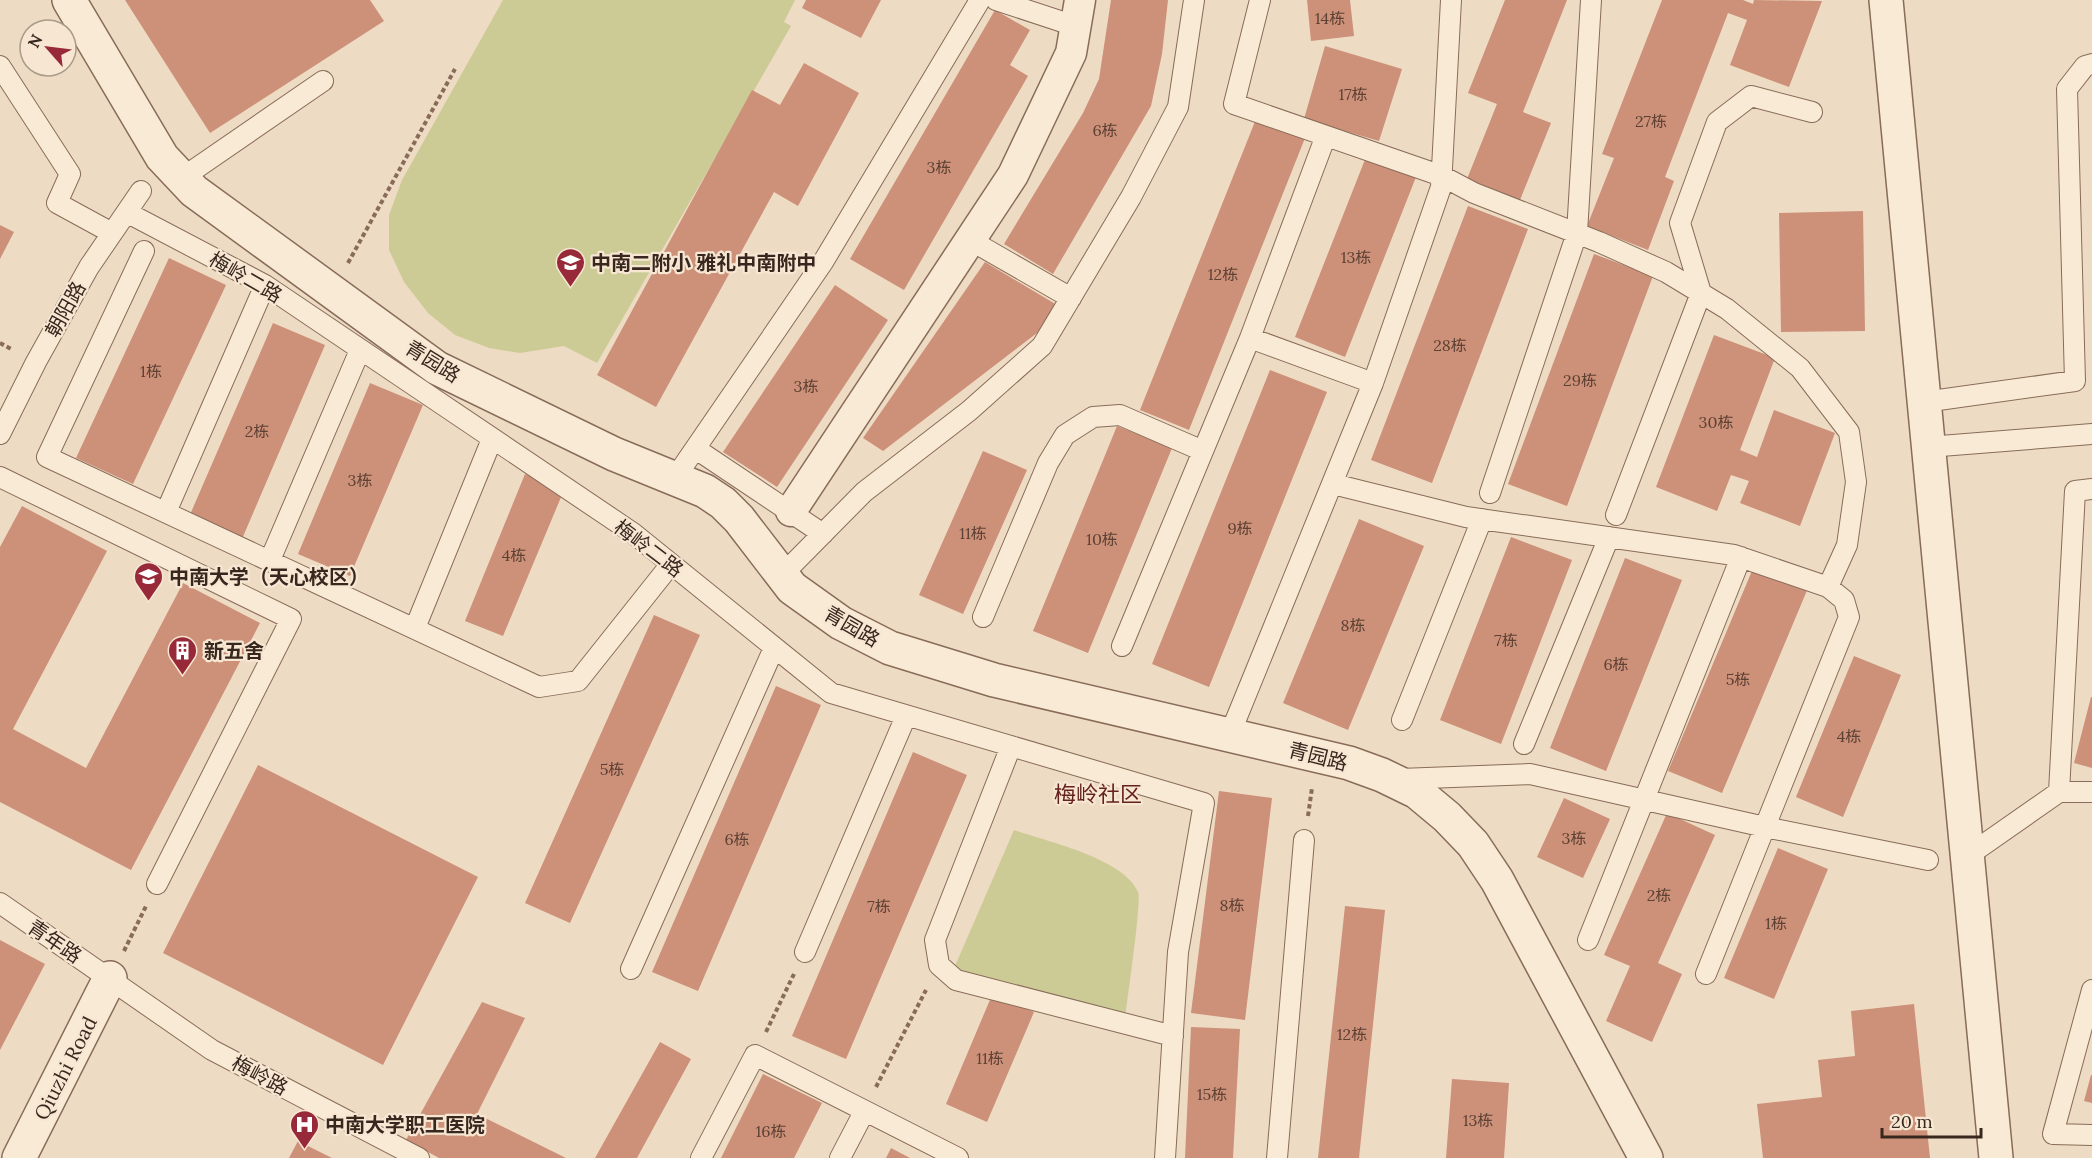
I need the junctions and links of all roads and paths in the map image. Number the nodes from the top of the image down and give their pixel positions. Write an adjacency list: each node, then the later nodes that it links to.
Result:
1 (69, 0): 17 (street, 青园路)
2 (980, 0): 37 (lane)
3 (996, 0): 9 (lane)
4 (1194, 0): 27 (lane)
5 (1260, 0): 15 (lane)
6 (1451, 0): 16 (lane)
7 (1591, 0): 21 (lane)
8 (1886, 0): 32 (street)
9 (1077, 13): 22 (street)
10 (2092, 64): 30 (lane)
11 (0, 66): 20 (lane)
12 (455, 69): 25 (path)
13 (323, 81): 17 (lane)
14 (1812, 112): 26 (lane)
15 (1325, 138): 16 (lane); 28 (lane)
16 (1442, 176): 21 (lane); 31 (lane)
17 (182, 178): 25 (street, 青园路)
18 (141, 190): 19 (lane, 朝阳路)
19 (128, 213): 20 (lane, 朝阳路); 24 (lane, 梅岭二路)
20 (112, 233): 33 (lane, 朝阳路)
21 (1577, 233): 26 (lane); 43 (lane)
22 (970, 240): 27 (lane); 44 (street)
23 (144, 251): 45 (lane)
24 (265, 285): 29 (lane, 梅岭二路); 45 (lane)
25 (331, 292): 40 (street, 青园路)
26 (1701, 293): 46 (lane); 54 (lane)
27 (1071, 298): 48 (lane)
28 (1250, 338): 31 (lane); 38 (lane)
29 (360, 350): 35 (lane, 梅岭二路); 51 (lane)
30 (2084, 381): 32 (lane)
31 (1373, 383): 41 (lane)
32 (1924, 402): 36 (street)
33 (0, 434)
34 (2092, 434): 36 (lane)
35 (492, 439): 52 (lane, 梅岭二路); 56 (lane)
36 (1928, 447): 71 (street)
37 (696, 448): 40 (lane); 44 (lane)
38 (1203, 451): 55 (lane); 57 (lane)
39 (0, 477): 73 (lane)
40 (675, 478): 53 (street, 青园路)
41 (1333, 484): 47 (lane); 61 (lane)
42 (2092, 489): 66 (lane)
43 (1490, 493)
44 (791, 511): 48 (lane)
45 (166, 512): 51 (lane)
46 (1616, 514)
47 (1482, 519): 49 (lane); 60 (lane)
48 (823, 534): 53 (lane)
49 (1609, 537): 50 (lane); 62 (lane)
50 (1741, 556): 54 (lane); 68 (lane)
51 (270, 560): 56 (lane)
52 (671, 564): 56 (lane); 58 (lane, 梅岭二路)
53 (782, 575): 61 (street, 青园路)
54 (1828, 587): 69 (lane)
55 (983, 617)
56 (416, 628)
57 (1122, 646)
58 (774, 648): 59 (lane, 梅岭二路); 78 (lane)
59 (906, 716): 63 (lane, 梅岭二路); 76 (lane)
60 (1402, 720)
61 (1230, 734): 64 (street, 青园路)
62 (1524, 744)
63 (1011, 746): 77 (lane); 82 (lane, 梅岭二路)
64 (1317, 755): 65 (street, 青园路); 70 (path)
65 (1391, 779): 68 (lane); 93 (street, 青园路)
66 (2059, 792): 67 (lane); 71 (lane)
67 (2092, 792)
68 (1644, 800): 69 (lane); 75 (lane)
69 (1765, 827): 72 (lane); 79 (lane)
70 (1304, 840): 92 (lane)
71 (1966, 857): 94 (street)
72 (1928, 860)
73 (157, 884): 80 (path)
74 (0, 903): 80 (lane, 青年路)
75 (1588, 940)
76 (805, 952): 83 (path)
77 (939, 964): 82 (lane); 84 (path)
78 (631, 969)
79 (1706, 974)
80 (110, 978): 86 (street, Qiuzhi Road); 87 (lane, 梅岭路)
81 (2092, 990): 85 (lane)
82 (1173, 1036): 91 (lane)
83 (755, 1055): 84 (lane); 88 (lane)
84 (864, 1112): 89 (lane); 90 (lane)
85 (2092, 1135)
86 (19, 1158)
87 (419, 1158)
88 (701, 1158)
89 (840, 1158)
90 (958, 1158)
91 (1166, 1158)
92 (1277, 1158)
93 (1646, 1158)
94 (1996, 1158)

